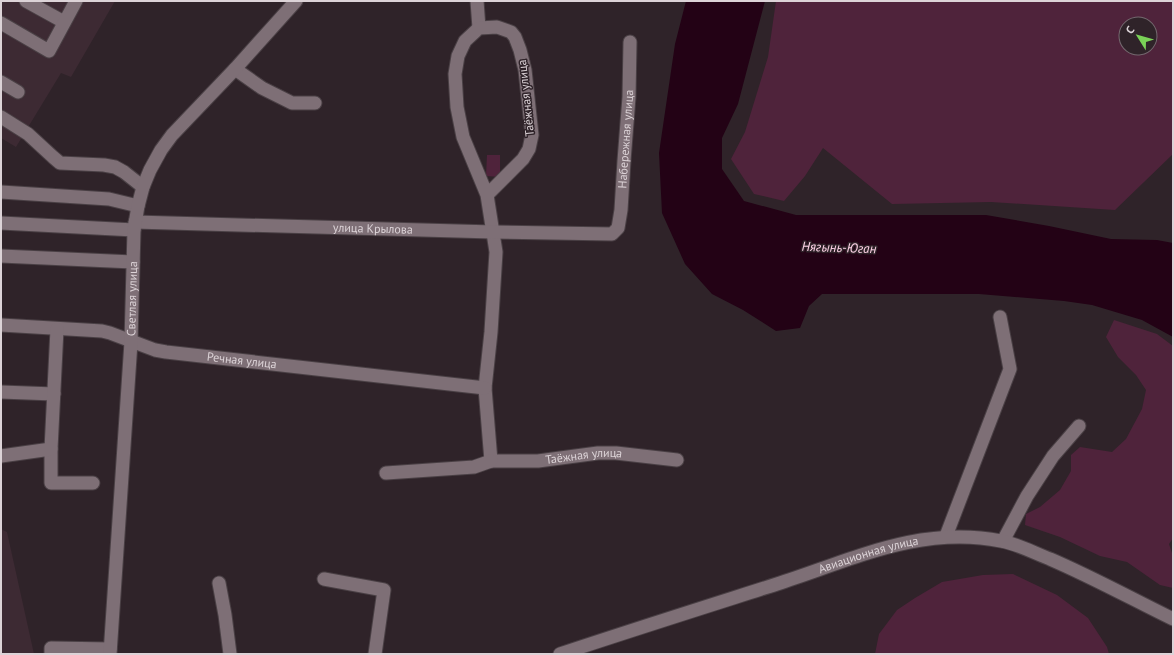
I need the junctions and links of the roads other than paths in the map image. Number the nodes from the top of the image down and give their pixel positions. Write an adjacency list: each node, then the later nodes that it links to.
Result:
1 (26, 1): 5 (street)
2 (76, 1): 5 (street)
3 (296, 1): 9 (street, Светлая улица)
4 (478, 1): 7 (street)
5 (64, 22): 6 (street)
6 (1, 23)
7 (479, 28): 16 (street); 16 (street, Таёжная улица)
8 (630, 42): 21 (street, Набережная улица)
9 (235, 69): 12 (street); 14 (street, Светлая улица)
10 (1, 82): 11 (street)
11 (18, 92)
12 (315, 103)
13 (1, 117): 14 (street)
14 (143, 187): 17 (street, Светлая улица)
15 (1, 192): 17 (street)
16 (487, 195): 20 (street)
17 (138, 206): 19 (street, Светлая улица)
18 (1, 223): 19 (street, улица Крылова)
19 (134, 226): 20 (street, улица Крылова); 23 (street, Светлая улица)
20 (494, 232): 21 (street, улица Крылова); 28 (street)
21 (612, 234)
22 (1, 256): 23 (street)
23 (133, 262): 27 (street, Светлая улица)
24 (1000, 317): 38 (street)
25 (1, 325): 26 (street, Речная улица)
26 (57, 329): 27 (street, Речная улица); 30 (street)
27 (132, 342): 28 (street, Речная улица); 43 (street, Светлая улица)
28 (485, 388): 35 (street)
29 (1, 392): 30 (street)
30 (54, 394): 32 (street)
31 (1079, 426): 39 (street)
32 (51, 449): 33 (street); 37 (street)
33 (1, 456)
34 (677, 460): 35 (street, Таёжная улица)
35 (491, 461): 36 (street, Таёжная улица)
36 (386, 472)
37 (93, 483)
38 (946, 536): 39 (street, Авиационная улица); 47 (street, Авиационная улица)
39 (1003, 541): 42 (street, Авиационная улица)
40 (324, 579): 46 (street)
41 (219, 583): 45 (street)
42 (1173, 619)
43 (110, 652): 44 (street)
44 (51, 654)
45 (230, 654)
46 (375, 654)
47 (560, 654)

